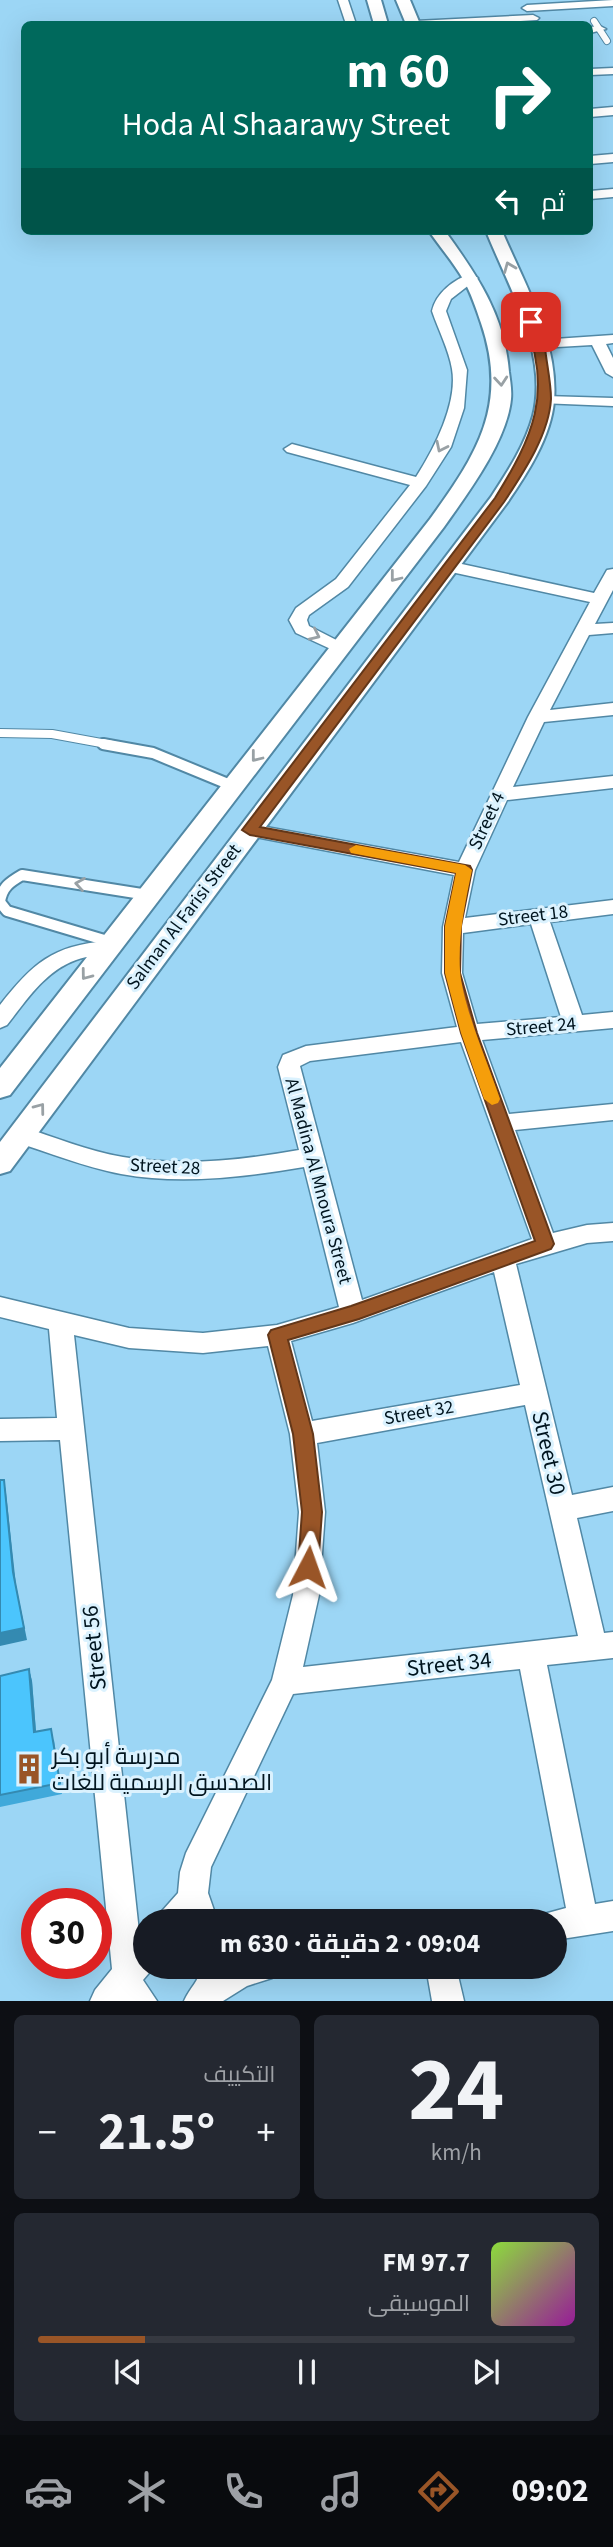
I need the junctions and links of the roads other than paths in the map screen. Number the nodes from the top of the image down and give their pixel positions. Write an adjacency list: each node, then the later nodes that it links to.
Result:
1 (343, 0): 7 (street)
2 (374, 0): 8 (street)
3 (403, 0): 9 (street)
4 (583, 2): 5 (street); 6 (street)
5 (613, 3)
6 (530, 13): 10 (street)
7 (350, 21)
8 (381, 21)
9 (413, 21)
10 (490, 21)
11 (595, 26): 12 (lane)
12 (607, 41)
13 (613, 71): 14 (street)
14 (593, 72)
15 (613, 111): 16 (street)
16 (593, 113)
17 (613, 158): 18 (street)
18 (593, 160)
19 (613, 193): 20 (street)
20 (593, 195)
21 (440, 235): 23 (street)
22 (496, 235): 26 (street, Salman Al Farisi Street, one-way to 22)
23 (471, 278): 31 (street, one-way to 31); 37 (street, one-way to 37)
24 (613, 338): 25 (street)
25 (597, 340): 26 (street); 27 (street)
26 (540, 344): 28 (street, Salman Al Farisi Street)
27 (613, 373)
28 (545, 400): 29 (street); 32 (street, Salman Al Farisi Street)
29 (613, 402)
30 (292, 449): 31 (street)
31 (420, 482): 37 (street, one-way to 37)
32 (448, 566): 34 (street); 44 (street, Salman Al Farisi Street)
33 (612, 577): 34 (street, Street 4)
34 (599, 599): 36 (street, Street 4)
35 (613, 628): 36 (street)
36 (582, 630): 39 (street, Street 4)
37 (341, 647): 42 (street, one-way to 42)
38 (613, 709): 39 (street)
39 (537, 717): 43 (street, Street 4)
40 (0, 733): 42 (lane)
41 (613, 782): 43 (street)
42 (233, 786): 46 (street)
43 (499, 795): 45 (street, Street 4)
44 (250, 830): 45 (street); 58 (street, Salman Al Farisi Street, one-way to 44)
45 (465, 870): 49 (street, Street 4)
46 (148, 895): 50 (street); 50 (lane, one-way to 50)
47 (613, 907): 48 (street, Street 18)
48 (538, 915): 49 (street, Street 18); 53 (street)
49 (453, 926): 54 (street, Street 4)
50 (109, 945): 51 (street); 55 (street, one-way to 55)
51 (0, 1020)
52 (613, 1020): 53 (street, Street 24)
53 (574, 1024): 54 (street, Street 24)
54 (469, 1033): 57 (street, Street 4); 59 (street, Al Madina Al Mnoura Street)
55 (0, 1088)
56 (613, 1112): 57 (street)
57 (501, 1123): 62 (street, Street 4)
58 (20, 1135): 59 (street, Street 28); 60 (street, Salman Al Farisi Street)
59 (312, 1157): 65 (street, Al Madina Al Mnoura Street)
60 (0, 1163)
61 (613, 1232): 62 (street)
62 (545, 1244): 63 (street)
63 (503, 1258): 65 (street); 68 (street, Street 30)
64 (0, 1307): 66 (street)
65 (353, 1313): 67 (street)
66 (60, 1322): 67 (street); 69 (street, Street 56)
67 (277, 1335): 71 (street)
68 (534, 1393): 71 (street, Street 32); 73 (street, Street 30)
69 (71, 1429): 70 (street); 82 (street, Street 56)
70 (0, 1430)
71 (303, 1434): 76 (street)
72 (613, 1499): 73 (street)
73 (562, 1509): 74 (street, Street 30)
74 (604, 1646): 75 (street, Street 34)
75 (531, 1654): 76 (street, Street 34); 79 (street)
76 (285, 1682): 77 (street)
77 (198, 1909)
78 (613, 1916): 79 (street)
79 (569, 1923)
80 (227, 1979): 83 (street)
81 (443, 1979): 84 (street)
82 (129, 1982)
83 (210, 1986)
84 (448, 2001)

